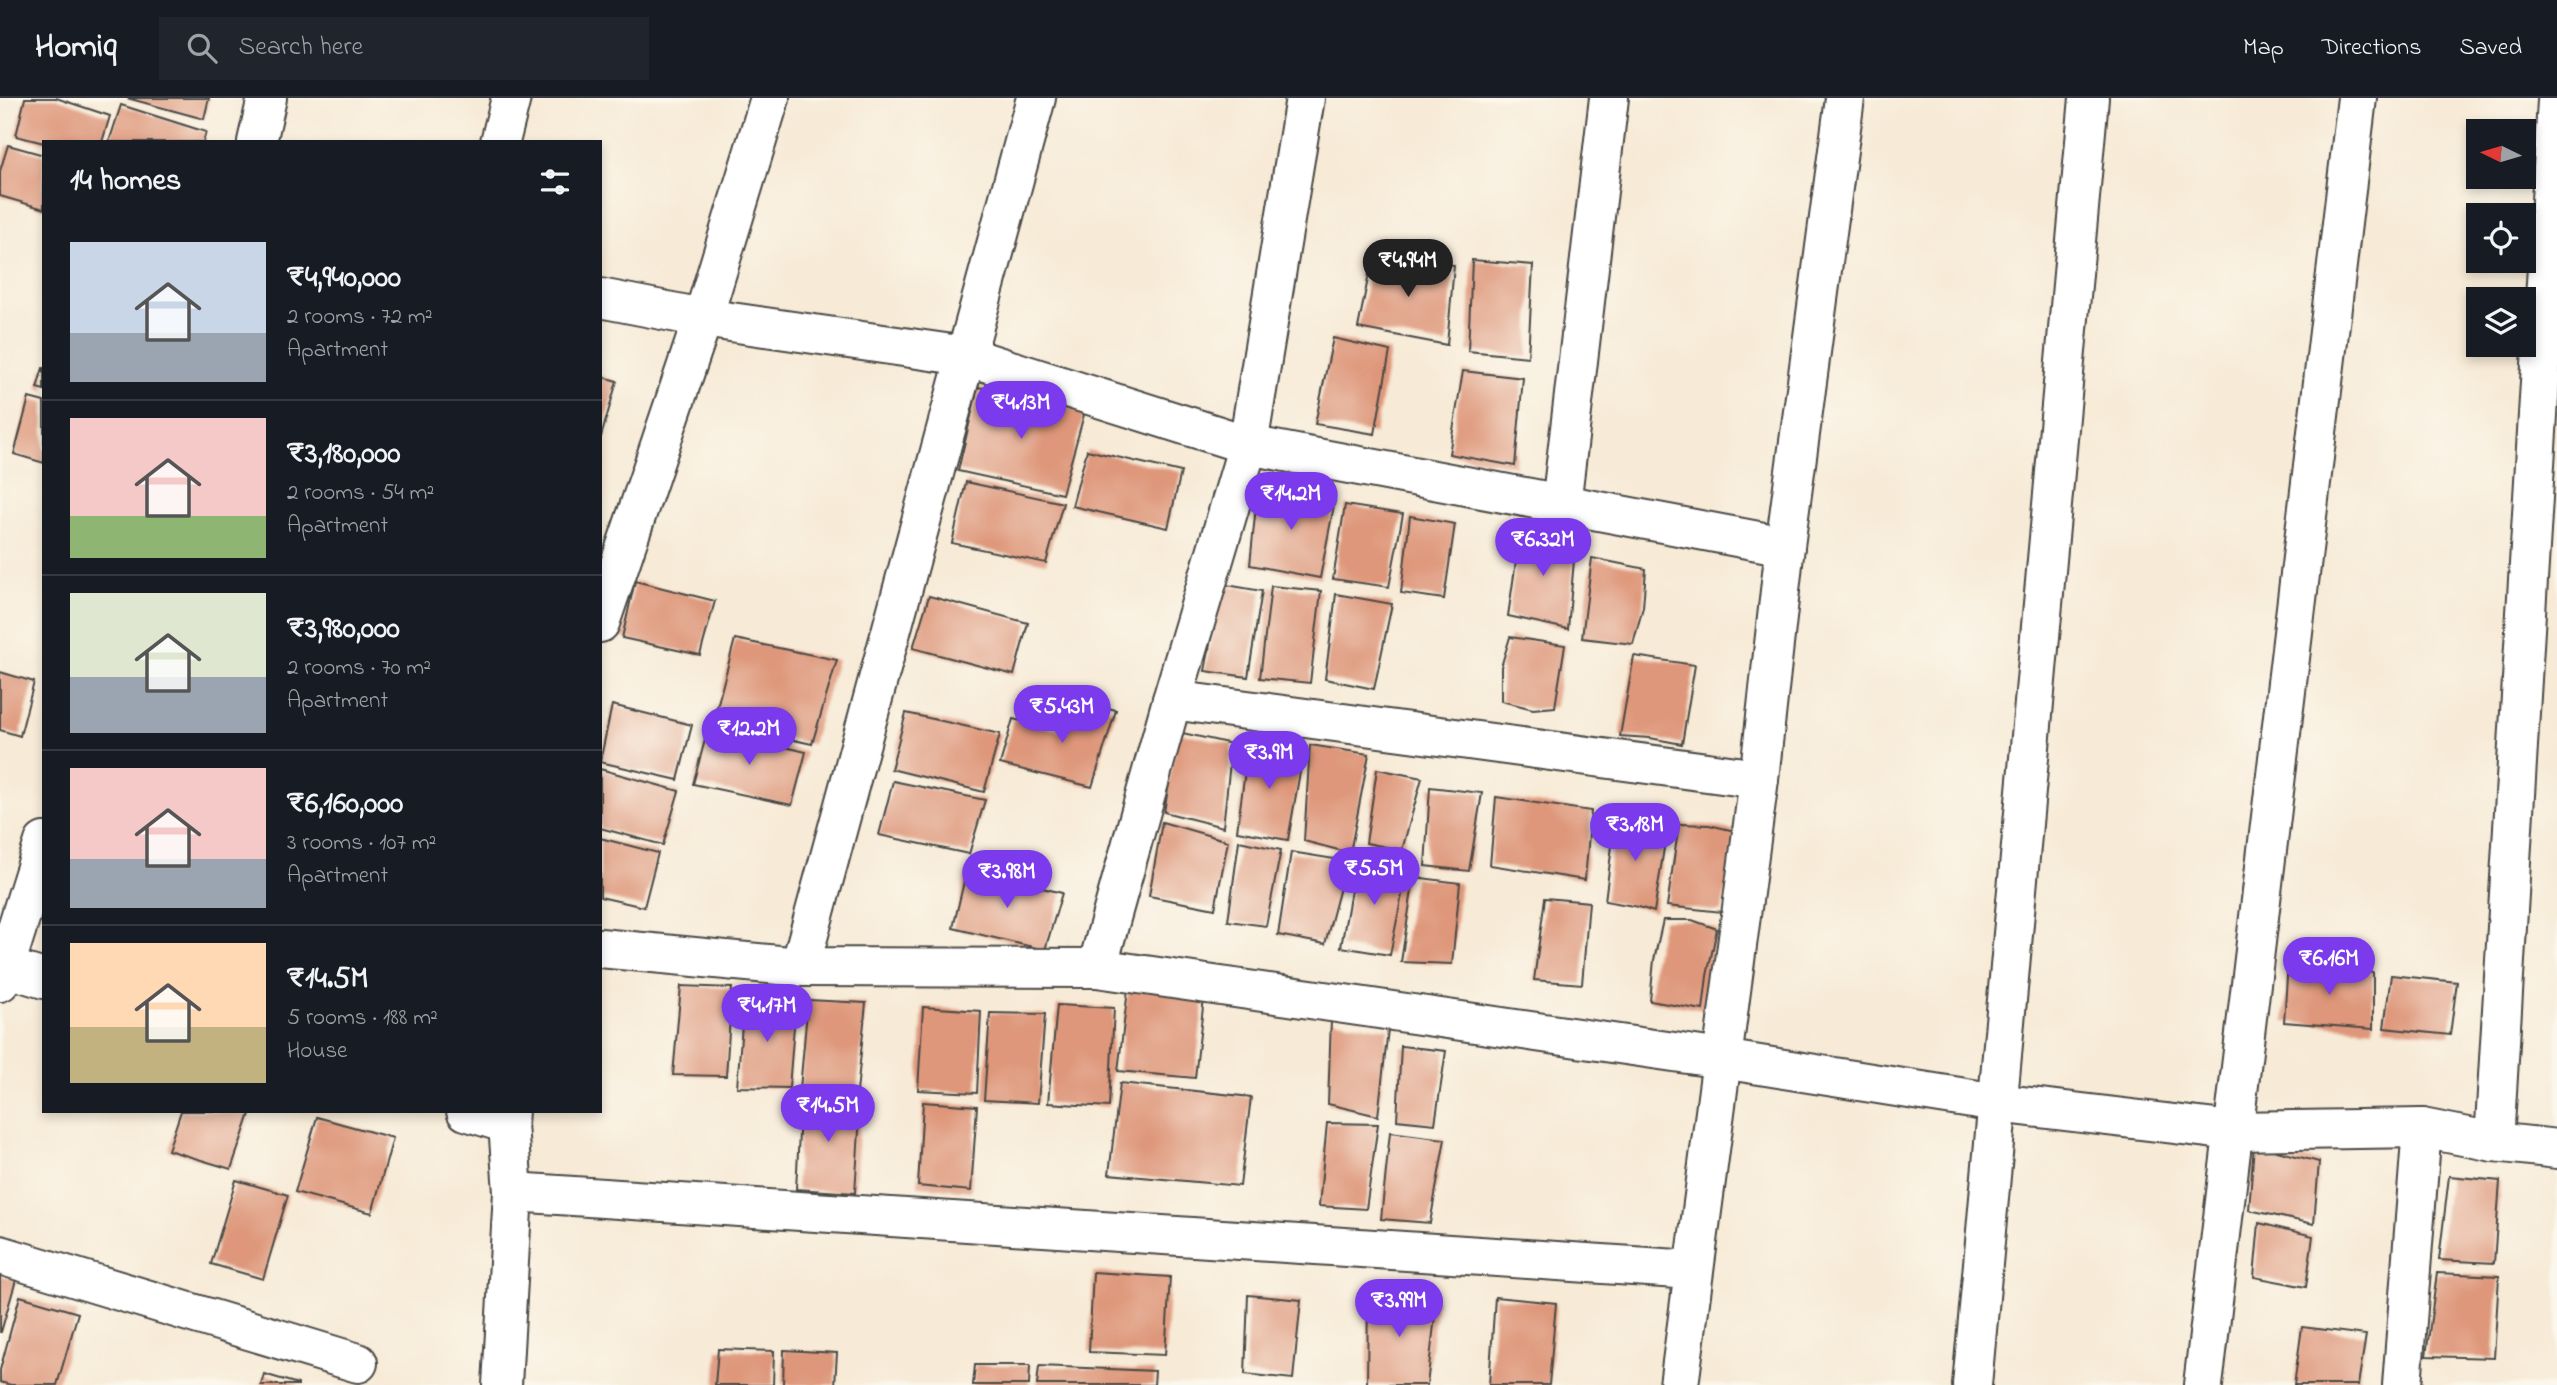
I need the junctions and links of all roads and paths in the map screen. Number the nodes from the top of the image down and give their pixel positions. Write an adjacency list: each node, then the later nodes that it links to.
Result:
1 (267, 98): 11 (street)
2 (511, 98): 12 (street)
3 (770, 98): 14 (street)
4 (1036, 98): 15 (street)
5 (1305, 98): 16 (street)
6 (1609, 98): 17 (street)
7 (1845, 98): 18 (street)
8 (2089, 98): 29 (street)
9 (2357, 98): 33 (street)
10 (2557, 101): 34 (street)
11 (257, 140)
12 (500, 140)
13 (602, 298): 14 (street)
14 (703, 318): 15 (street); 19 (street)
15 (966, 356): 16 (street); 24 (street)
16 (1248, 445): 17 (street); 20 (street)
17 (1561, 505): 18 (street)
18 (1785, 546): 21 (street)
19 (603, 607)
20 (1172, 700): 21 (street); 25 (street)
21 (1759, 779): 28 (street)
22 (42, 848): 26 (street)
23 (602, 948): 24 (street)
24 (800, 967): 25 (street)
25 (1097, 968): 28 (street)
26 (2, 975): 27 (street)
27 (42, 979)
28 (1722, 1059): 29 (street); 38 (street)
29 (1997, 1103): 33 (street); 42 (street)
30 (478, 1113): 31 (street)
31 (509, 1118): 36 (street)
32 (2422, 1128): 33 (street); 34 (street); 44 (street)
33 (2233, 1131): 43 (street)
34 (2494, 1142): 35 (street)
35 (2557, 1149)
36 (513, 1192): 38 (street); 40 (street)
37 (0, 1255): 39 (street)
38 (1693, 1270): 41 (street)
39 (358, 1363)
40 (502, 1385)
41 (1679, 1385)
42 (1972, 1385)
43 (2203, 1385)
44 (2402, 1385)

